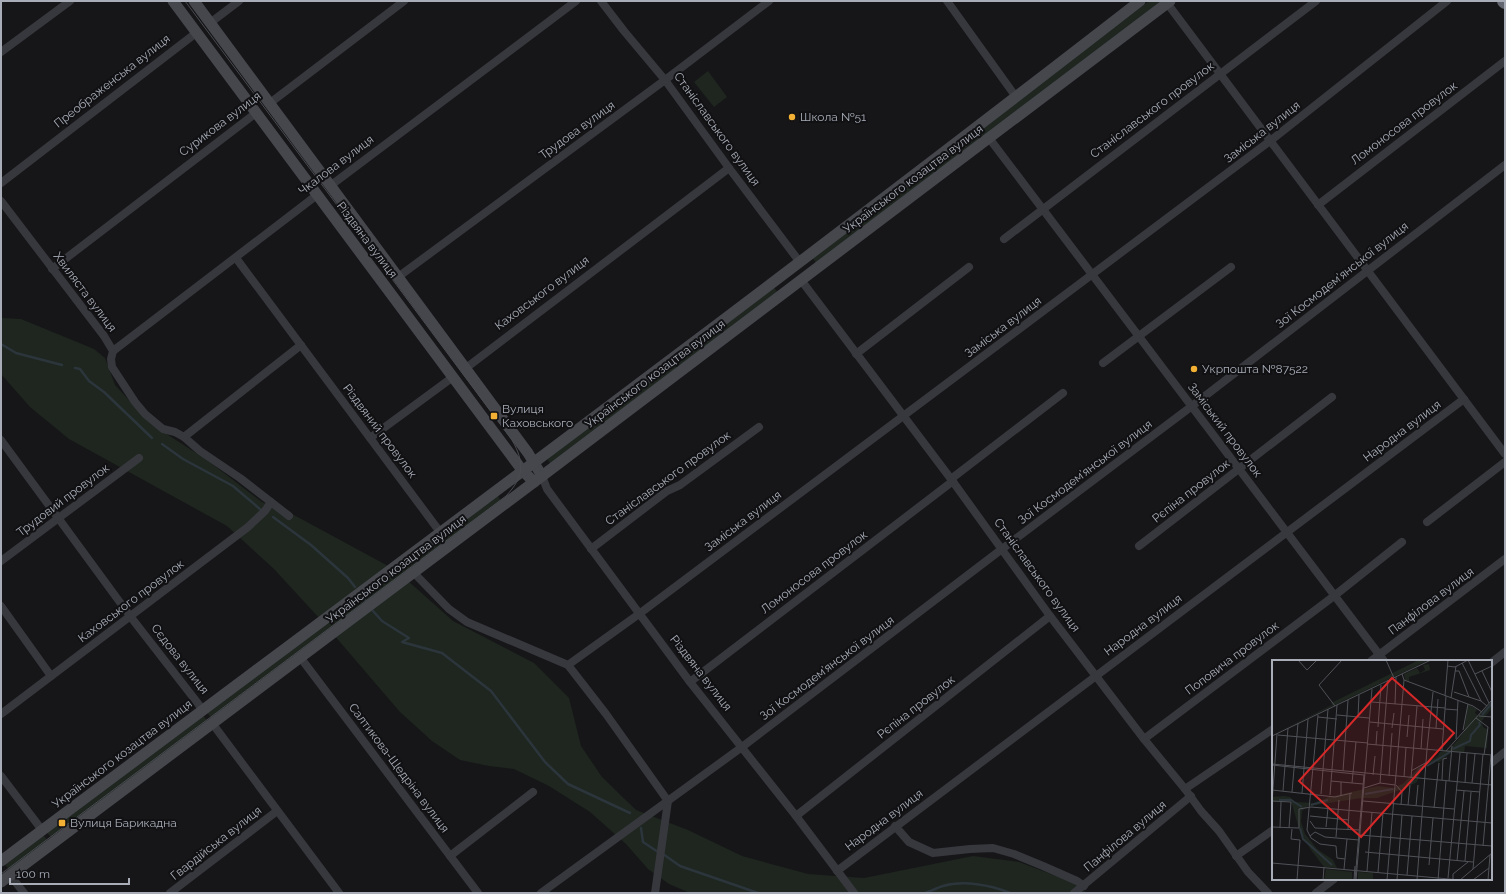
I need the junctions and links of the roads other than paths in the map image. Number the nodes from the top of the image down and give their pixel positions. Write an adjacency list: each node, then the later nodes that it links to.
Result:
1 (70, 1): 16 (street)
2 (173, 1): 15 (street, Різдвяна вулиця)
3 (194, 1): 14 (street, Різдвяна вулиця)
4 (240, 1): 14 (street, Преображенська вулиця)
5 (404, 1): 21 (street, Сурикова вулиця)
6 (576, 1): 28 (street, Чкалова вулиця)
7 (601, 1): 19 (street, Станіславського вулиця)
8 (769, 1): 19 (street, Трудова вулиця)
9 (1140, 1): 20 (street, Українського козацтва вулиця)
10 (1316, 1): 18 (street, Станіславського провулок)
11 (1447, 1): 24 (street, Заміська вулиця)
12 (948, 2): 20 (street)
13 (1168, 2): 18 (street); 23 (street, Українського козацтва вулиця)
14 (210, 23): 15 (street, Преображенська вулиця); 21 (street, Різдвяна вулиця)
15 (196, 33): 22 (street, Різдвяна вулиця); 27 (street, Преображенська вулиця)
16 (1, 52)
17 (1505, 61): 31 (street, Ломоносова провулок)
18 (1220, 74): 24 (street); 32 (street, Станіславського провулок)
19 (665, 80): 26 (street, Станіславського вулиця); 41 (street, Трудова вулиця)
20 (1016, 97): 35 (street, Українського козацтва вулиця)
21 (270, 103): 22 (street, Сурикова вулиця); 28 (street, Різдвяна вулиця)
22 (256, 113): 29 (street, Різдвяна вулиця); 38 (street, Сурикова вулиця)
23 (989, 138): 32 (street, Заміський провулок); 42 (street, Українського козацтва вулиця)
24 (1270, 141): 31 (street); 40 (street, Заміська вулиця)
25 (1505, 165): 39 (street, Зої Космодем’янської вулиця)
26 (729, 168): 35 (street, Станіславського вулиця); 48 (street, Каховського вулиця)
27 (1, 183)
28 (330, 186): 29 (street, Чкалова вулиця); 41 (street, Різдвяна вулиця)
29 (318, 196): 34 (street, Чкалова вулиця); 49 (street, Різдвяна вулиця)
30 (1, 201): 38 (street, Хвиляста вулиця)
31 (1318, 205): 39 (street)
32 (1043, 209): 33 (street, Станіславського провулок); 40 (street, Заміський провулок)
33 (1004, 239)
34 (236, 258): 44 (street, Різдвяний провулок); 45 (street, Чкалова вулиця)
35 (795, 264): 42 (street, Станіславського вулиця); 61 (street, Українського козацтва вулиця)
36 (969, 267): 46 (street)
37 (1231, 267): 43 (street)
38 (52, 268): 45 (street, Хвиляста вулиця)
39 (1367, 270): 52 (street); 53 (street, Зої Космодем’янської вулиця)
40 (1093, 275): 43 (street, Заміський провулок); 54 (street, Заміська вулиця)
41 (398, 277): 48 (street, Різдвяна вулиця)
42 (805, 277): 46 (street, Станіславського вулиця); 65 (street, Українського козацтва вулиця)
43 (1139, 336): 47 (street); 53 (street, Заміський провулок)
44 (301, 345): 56 (street); 57 (street, Різдвяний провулок)
45 (113, 351): 56 (street, Хвиляста вулиця)
46 (856, 354): 54 (street, Станіславського вулиця)
47 (1103, 363)
48 (466, 368): 49 (street, Каховського вулиця); 61 (street, Різдвяна вулиця)
49 (453, 377): 57 (street, Каховського вулиця); 64 (street, Різдвяна вулиця)
50 (1063, 393): 66 (street, Ломоносова провулок)
51 (1332, 397): 63 (street, Рєпіна провулок)
52 (1464, 399): 59 (street); 72 (street, Народна вулиця)
53 (1192, 406): 63 (street, Заміський провулок); 76 (street, Зої Космодем’янської вулиця)
54 (903, 416): 66 (street, Станіславського вулиця); 82 (street, Заміська вулиця)
55 (759, 428): 75 (street, Станіславського провулок)
56 (184, 436): 67 (street, Хвиляста вулиця)
57 (370, 438): 71 (street, Різдвяний провулок)
58 (1, 440): 69 (street, Сєдова вулиця)
59 (1505, 454)
60 (139, 458): 69 (street, Трудовий провулок)
61 (534, 461): 64 (street, Українського козацтва вулиця); 65 (street, Різдвяна вулиця)
62 (1505, 462): 70 (street)
63 (1239, 469): 72 (street, Заміський провулок); 74 (street, Рєпіна провулок)
64 (522, 470): 65 (street, Різдвяна вулиця); 71 (street, Українського козацтва вулиця)
65 (538, 479): 75 (street, Різдвяна вулиця); 79 (street, Українського козацтва вулиця)
66 (952, 480): 76 (street, Станіславського вулиця); 92 (street, Ломоносова провулок)
67 (271, 502): 68 (street, Хвиляста вулиця); 83 (street, Каховського провулок)
68 (289, 516)
69 (58, 517): 78 (street, Трудовий провулок); 83 (street, Сєдова вулиця)
70 (1427, 522)
71 (440, 532): 93 (street, Українського козацтва вулиця)
72 (1286, 532): 80 (street, Заміський провулок); 91 (street, Народна вулиця)
73 (1402, 542): 80 (street, Поповича провулок)
74 (1139, 546)
75 (591, 549): 82 (street, Різдвяна вулиця)
76 (1002, 549): 84 (street, Станіславського вулиця); 98 (street, Зої Космодем’янської вулиця)
77 (1505, 559): 87 (street, Панфілова вулиця)
78 (1, 561)
79 (413, 572): 86 (street, Українського козацтва вулиця); 89 (street)
80 (1334, 596): 87 (street, Заміський провулок); 97 (street, Поповича провулок)
81 (1, 606): 90 (street)
82 (639, 614): 89 (street, Заміська вулиця); 92 (street, Різдвяна вулиця)
83 (130, 616): 90 (street, Каховського провулок); 93 (street, Сєдова вулиця)
84 (1050, 616): 91 (street, Станіславського вулиця); 107 (street, Рєпіна провулок)
85 (1505, 652): 88 (street)
86 (300, 657): 95 (street, Українського козацтва вулиця); 112 (street, Салтикова-Щедріна вулиця)
87 (1382, 658)
88 (1492, 662)
89 (568, 665): 105 (street)
90 (51, 676): 94 (street, Каховського провулок)
91 (1096, 676): 97 (street, Станіславського вулиця); 108 (street, Народна вулиця)
92 (690, 682): 98 (street, Різдвяна вулиця)
93 (202, 710): 95 (street, Сєдова вулиця); 109 (street, Українського козацтва вулиця)
94 (1, 714)
95 (212, 723): 106 (street, Сєдова вулиця); 111 (street, Українського козацтва вулиця)
96 (1272, 730): 102 (street)
97 (1144, 739): 102 (street, Станіславського вулиця)
98 (742, 748): 105 (street, Зої Космодем’янської вулиця); 107 (street, Різдвяна вулиця)
99 (1505, 752): 100 (street)
100 (1492, 762)
101 (1, 776): 109 (street)
102 (1185, 789): 104 (street, Станіславського вулиця)
103 (533, 792): 112 (street)
104 (1191, 796): 113 (street, Станіславського вулиця); 119 (street, Панфілова вулиця)
105 (668, 801): 124 (street, Зої Космодем’янської вулиця); 125 (street)
106 (277, 811): 121 (street, Гвардійська вулиця); 122 (street, Сєдова вулиця)
107 (796, 816): 115 (street, Різдвяна вулиця)
108 (895, 826): 115 (street, Народна вулиця); 119 (street)
109 (42, 830): 111 (street); 114 (street, Українського козацтва вулиця)
110 (1272, 831): 113 (street)
111 (52, 843): 116 (street, Українського козацтва вулиця)
112 (450, 856): 123 (street, Салтикова-Щедріна вулиця)
113 (1236, 856): 128 (street, Станіславського вулиця)
114 (1, 861)
115 (837, 871): 126 (street, Різдвяна вулиця)
116 (10, 874): 118 (street, Українського козацтва вулиця); 120 (street)
117 (1333, 880): 129 (street)
118 (1, 882)
119 (1084, 886): 127 (street, Панфілова вулиця)
120 (24, 893)
121 (170, 893)
122 (339, 893)
123 (478, 893)
124 (541, 893)
125 (655, 893)
126 (854, 893)
127 (1074, 893)
128 (1268, 893)
129 (1316, 893)

